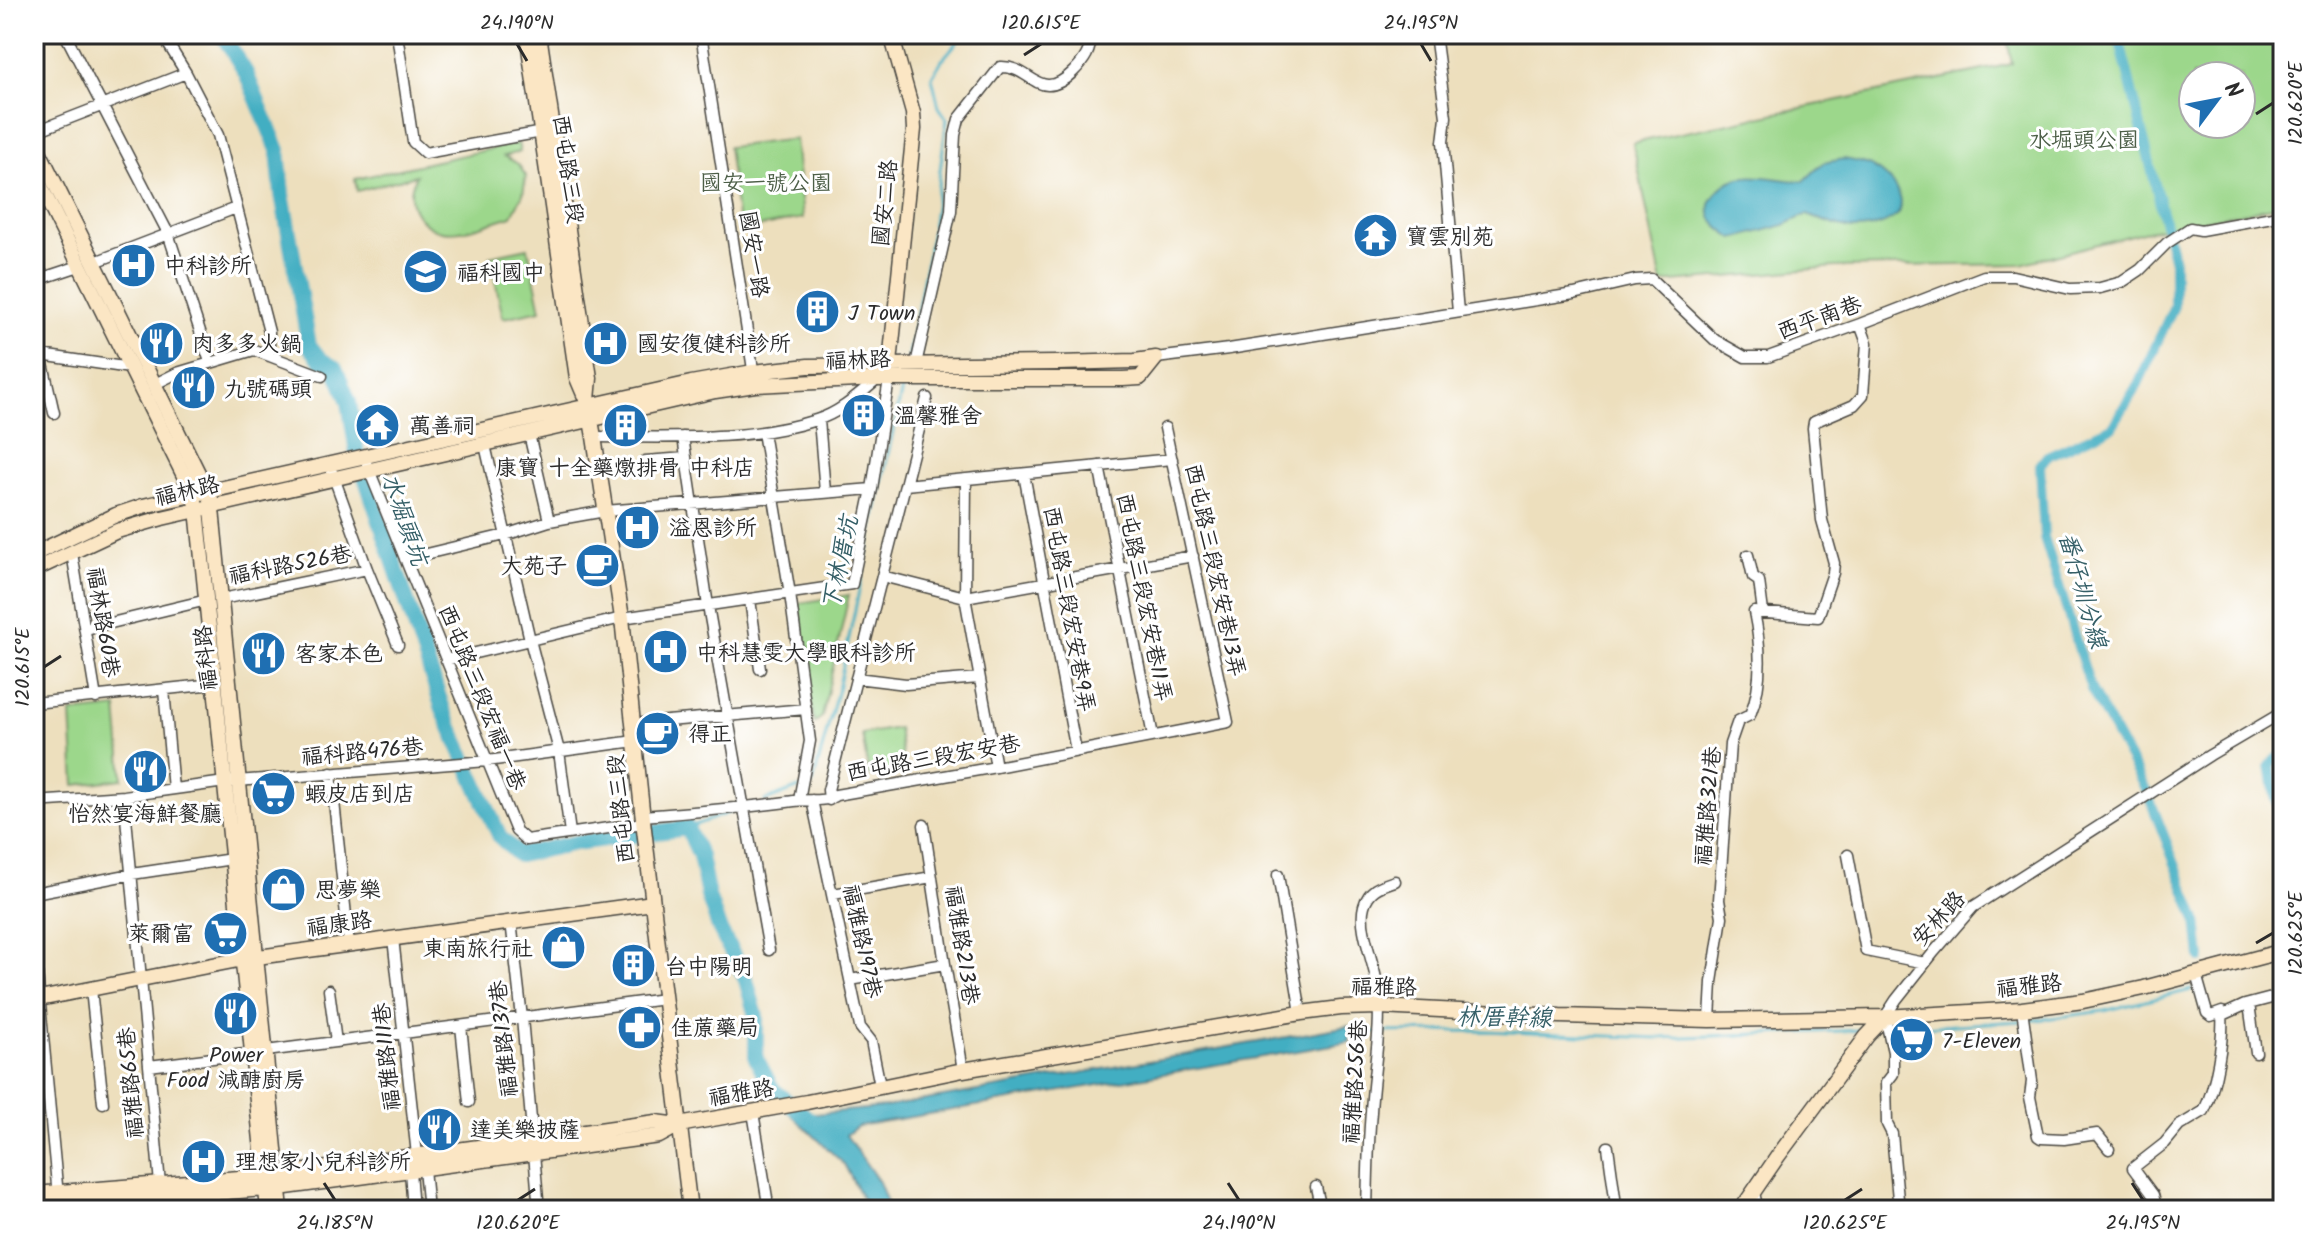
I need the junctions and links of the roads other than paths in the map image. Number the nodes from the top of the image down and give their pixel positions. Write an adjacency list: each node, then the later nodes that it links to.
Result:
1 (65, 34): 11 (street)
2 (162, 34): 10 (street)
3 (397, 34): 12 (street)
4 (527, 34): 12 (street, 西屯路三段)
5 (539, 34): 12 (street, 西屯路三段)
6 (701, 34): 33 (street, 國安一路)
7 (891, 34): 31 (street, 國安二路)
8 (1091, 34): 31 (street)
9 (1435, 34): 22 (street)
10 (186, 73): 11 (street); 16 (street)
11 (102, 106): 13 (street); 18 (street)
12 (547, 131): 36 (street, 西屯路三段)
13 (34, 132)
14 (34, 141): 19 (street, 福科路)
15 (34, 173): 20 (street, 福科路)
16 (236, 208): 18 (street); 27 (street)
17 (2283, 215): 23 (street, 西平南巷)
18 (168, 233): 19 (street); 29 (street)
19 (95, 262): 34 (street, 福科路)
20 (79, 266): 21 (street); 30 (street, 福科路)
21 (34, 281)
22 (1458, 312): 23 (street, 西平南巷); 25 (street, 西平南巷)
23 (1860, 324): 81 (street)
24 (34, 337): 26 (street)
25 (1229, 349): 28 (street, 福林路)
26 (38, 354): 30 (street); 37 (street)
27 (269, 356): 29 (street); 32 (street)
28 (1156, 358): 31 (street, 福林路)
29 (210, 362): 34 (street)
30 (130, 368): 58 (street, 福科路)
31 (900, 371): 33 (street, 福林路); 39 (street); 57 (street)
32 (322, 376)
33 (754, 378): 36 (street, 福林路); 38 (street, 福林路)
34 (155, 384): 58 (street, 福科路)
35 (927, 398): 56 (street)
36 (588, 404): 38 (street, 西屯路三段); 46 (street, 福林路)
37 (54, 413)
38 (590, 420): 42 (street, 福林路); 43 (street, 西屯路三段)
39 (819, 420): 41 (street); 59 (street)
40 (1165, 428): 48 (street, 西屯路三段宏安巷13弄)
41 (763, 432): 44 (street); 60 (street)
42 (529, 434): 45 (street, 福林路); 64 (street)
43 (594, 437): 44 (street); 63 (street, 西屯路三段)
44 (683, 437): 47 (street)
45 (485, 445): 52 (street, 福林路); 65 (street)
46 (358, 456): 50 (street, 福林路); 52 (street, 西屯路三段宏福一巷)
47 (686, 458): 49 (street); 61 (street)
48 (1172, 459): 51 (street); 69 (street, 西屯路三段宏安巷13弄)
49 (645, 461)
50 (328, 463): 55 (street); 58 (street, 福林路)
51 (1099, 466): 53 (street); 72 (street, 西屯路三段宏安巷11弄)
52 (363, 472): 55 (street, 福林路); 70 (street, 西屯路三段宏福一巷)
53 (1024, 474): 54 (street); 75 (street, 西屯路三段宏安巷9弄)
54 (966, 479): 56 (street); 77 (street)
55 (335, 480): 62 (street, 福林路); 71 (street)
56 (905, 485): 74 (street)
57 (872, 489): 59 (street); 76 (street)
58 (200, 492): 62 (street, 福科路); 67 (street, 福林路)
59 (825, 492): 60 (street)
60 (774, 496): 61 (street); 76 (street)
61 (694, 504): 63 (street); 80 (street)
62 (205, 508): 66 (street, 福林路); 78 (street, 福科路)
63 (605, 511): 64 (street); 82 (street, 西屯路三段)
64 (549, 521): 65 (street)
65 (505, 535): 70 (street); 84 (street)
66 (72, 553): 73 (street, 福林路); 83 (street, 福林路60巷)
67 (34, 554)
68 (1748, 555): 81 (street)
69 (1193, 556): 72 (street); 97 (street, 西屯路三段宏安巷13弄)
70 (405, 559): 86 (street, 西屯路三段宏福一巷)
71 (367, 569): 78 (street, 福科路526巷); 85 (street)
72 (1119, 569): 75 (street); 99 (street, 西屯路三段宏安巷11弄)
73 (34, 570)
74 (882, 576): 77 (street); 88 (street)
75 (1044, 583): 77 (street); 102 (street, 西屯路三段宏安巷9弄)
76 (790, 594): 79 (street); 94 (street)
77 (965, 597): 89 (street)
78 (214, 599): 83 (street, 福科路526巷); 90 (street, 福科路); 106 (street, 福科路)
79 (750, 600): 80 (street); 87 (street)
80 (708, 606): 82 (street); 96 (street)
81 (1763, 612): 149 (street, 福雅路321巷)
82 (622, 618): 84 (street); 98 (street, 西屯路三段)
83 (86, 629): 92 (street, 福林路60巷)
84 (530, 640): 86 (street); 101 (street)
85 (398, 645)
86 (446, 660): 103 (street, 西屯路三段宏福一巷)
87 (760, 669)
88 (856, 678): 89 (street); 111 (street)
89 (979, 678): 104 (street)
90 (214, 684): 91 (street); 106 (street, 福科路)
91 (164, 690): 92 (street); 107 (street)
92 (96, 698): 93 (street)
93 (34, 703)
94 (806, 709): 96 (street); 109 (street)
95 (2283, 712): 133 (street, 安林路)
96 (727, 715): 98 (street); 113 (street)
97 (1228, 722): 99 (street, 西屯路三段宏安巷)
98 (633, 724): 100 (street, 西屯路三段)
99 (1153, 736): 102 (street, 西屯路三段宏安巷)
100 (635, 741): 101 (street, 福科路476巷); 115 (street, 西屯路三段)
101 (559, 751): 103 (street, 福科路476巷); 116 (street)
102 (1076, 751): 104 (street, 西屯路三段宏安巷)
103 (485, 761): 105 (street, 福科路476巷); 116 (street, 西屯路三段宏福一巷)
104 (996, 767): 111 (street, 西屯路三段宏安巷)
105 (331, 773): 106 (street, 福科路476巷); 129 (street)
106 (232, 781): 107 (street, 福科路476巷); 118 (street, 福科路); 132 (street, 福科路)
107 (173, 789): 108 (street, 福科路476巷)
108 (124, 796): 112 (street, 福科路476巷); 119 (street, 福雅路65巷)
109 (799, 800): 110 (street, 西屯路三段宏安巷); 113 (street, 西屯路三段宏安巷)
110 (812, 800): 111 (street, 西屯路三段宏安巷); 124 (street, 福雅路197巷)
111 (829, 800)
112 (34, 802)
113 (743, 808): 115 (street, 西屯路三段宏安巷); 130 (street)
114 (924, 825): 121 (street, 福雅路213巷)
115 (644, 827): 116 (street, 西屯路三段宏福一巷); 125 (street, 西屯路三段)
116 (570, 833)
117 (1848, 855): 133 (street)
118 (232, 859): 119 (street); 132 (street, 福科路)
119 (132, 874): 123 (street); 136 (street, 福雅路65巷)
120 (1278, 875): 146 (street)
121 (932, 877): 124 (street); 134 (street, 福雅路213巷)
122 (1395, 881): 144 (street, 福雅路256巷)
123 (34, 893)
124 (833, 894): 137 (street, 福雅路197巷)
125 (653, 903): 126 (street, 福康路); 142 (street, 西屯路三段)
126 (511, 921): 127 (street, 福康路); 148 (street, 福雅路137巷)
127 (393, 938): 129 (street, 福康路); 152 (street, 福雅路111巷)
128 (34, 940): 141 (street)
129 (349, 944): 132 (street, 福康路)
130 (769, 950)
131 (2283, 951): 135 (street, 福雅路)
132 (250, 958): 136 (street, 福康路); 154 (street, 福科路)
133 (1925, 963): 151 (street, 安林路)
134 (945, 964): 137 (street); 157 (street, 福雅路213巷)
135 (2196, 974): 145 (street, 福雅路); 147 (street)
136 (140, 978): 138 (street, 福康路); 156 (street, 福雅路65巷)
137 (850, 980): 158 (street, 福雅路197巷)
138 (91, 989): 141 (street, 福康路); 160 (street)
139 (329, 990): 153 (street)
140 (2283, 995): 143 (street)
141 (37, 999): 173 (street)
142 (664, 999): 148 (street); 162 (street, 西屯路三段)
143 (2249, 1004): 147 (street); 155 (street)
144 (1380, 1007): 146 (street, 福雅路); 149 (street, 福雅路); 183 (street, 福雅路256巷)
145 (2022, 1012): 151 (street, 福雅路); 165 (street)
146 (1301, 1013): 157 (street, 福雅路)
147 (2223, 1015): 188 (street)
148 (522, 1018): 150 (street); 163 (street, 福雅路137巷)
149 (1710, 1020): 151 (street, 福雅路)
150 (461, 1026): 152 (street); 159 (street)
151 (1881, 1027): 170 (street, 安林路); 187 (street)
152 (403, 1034): 153 (street); 166 (street, 福雅路111巷)
153 (336, 1042): 154 (street)
154 (260, 1052): 156 (street); 168 (street, 福科路)
155 (2256, 1053)
156 (149, 1066): 172 (street, 福雅路65巷)
157 (963, 1070): 158 (street, 福雅路)
158 (880, 1086): 161 (street, 福雅路)
159 (469, 1102)
160 (103, 1103)
161 (753, 1112): 162 (street, 福雅路); 174 (street)
162 (679, 1125): 163 (street, 福雅路); 181 (street, 西屯路三段)
163 (534, 1146): 166 (street, 福雅路); 167 (street, 福雅路); 180 (street, 福雅路137巷)
164 (1608, 1147): 184 (street)
165 (2109, 1149)
166 (417, 1155): 167 (street); 168 (street, 福雅路)
167 (417, 1170): 168 (street, 福雅路); 178 (street); 179 (street)
168 (272, 1182): 172 (street, 福雅路); 176 (street, 福科路); 177 (street, 福科路)
169 (1316, 1187): 182 (street)
170 (1754, 1193): 185 (street, 安林路); 186 (street)
171 (34, 1194): 173 (street, 福雅路)
172 (161, 1197): 173 (street, 福雅路)
173 (59, 1202): 175 (street, 福雅路)
174 (769, 1205)
175 (34, 1207)
176 (268, 1210)
177 (281, 1210)
178 (413, 1210)
179 (428, 1210)
180 (539, 1210)
181 (690, 1210)
182 (1321, 1210)
183 (1367, 1210)
184 (1619, 1210)
185 (1741, 1210)
186 (1758, 1210)
187 (1899, 1210)
188 (2157, 1210)

